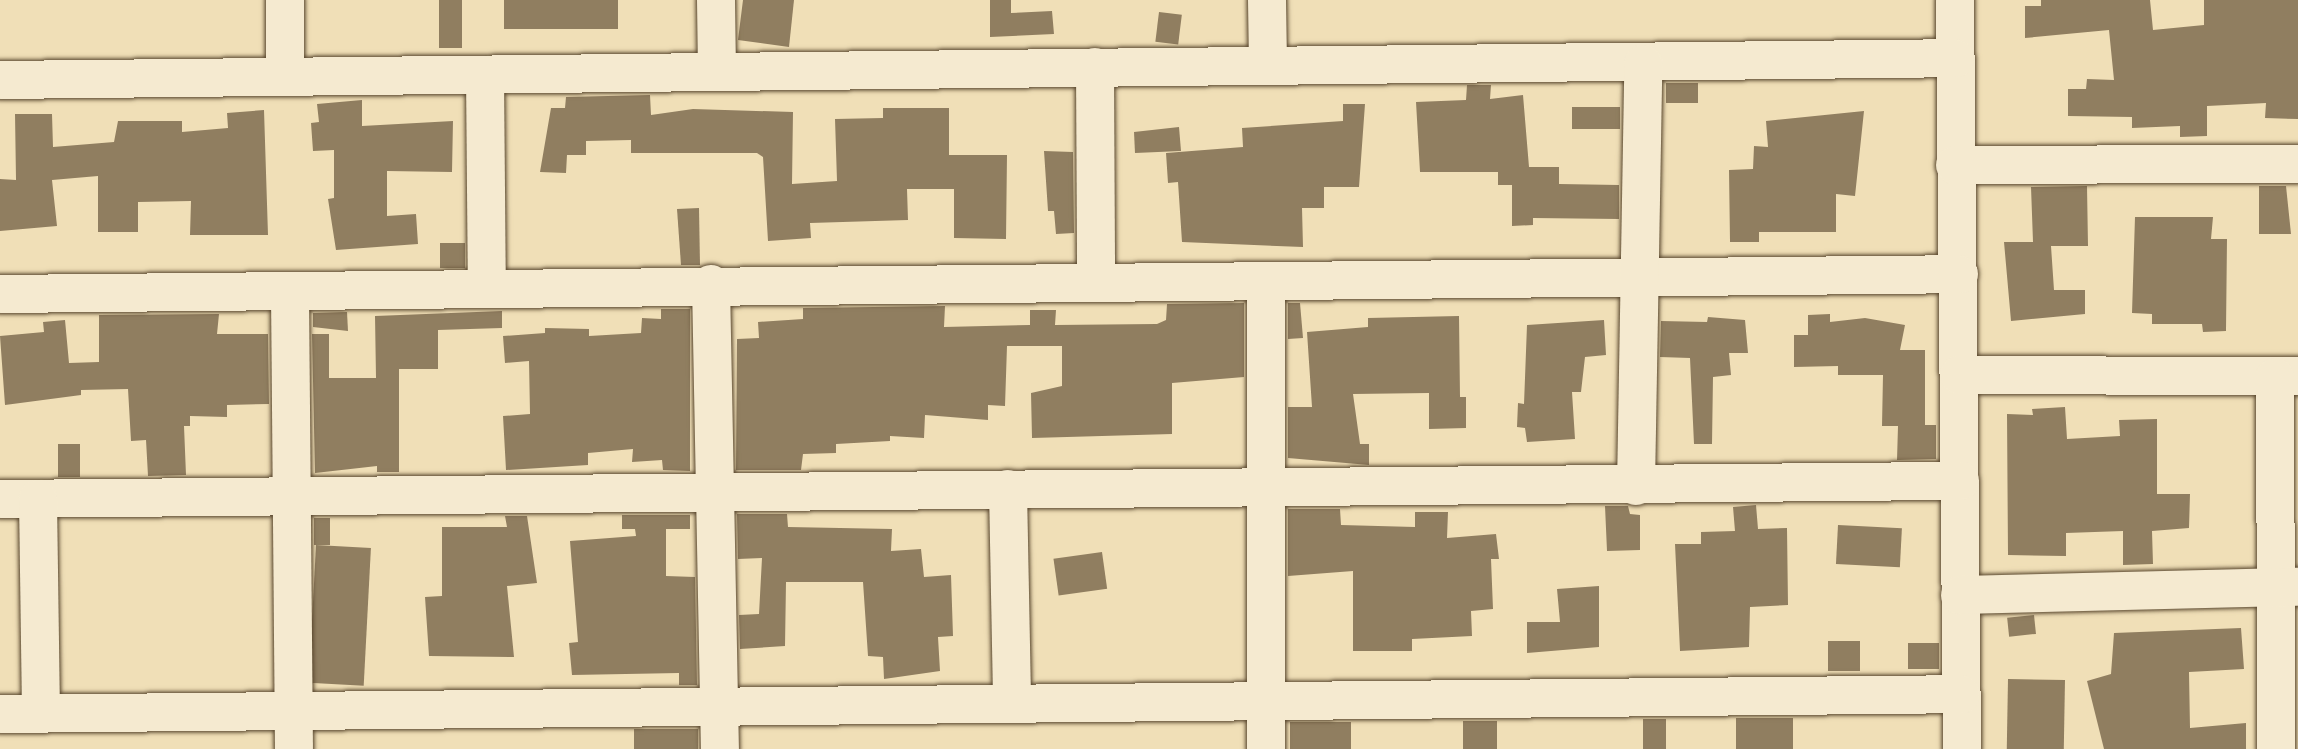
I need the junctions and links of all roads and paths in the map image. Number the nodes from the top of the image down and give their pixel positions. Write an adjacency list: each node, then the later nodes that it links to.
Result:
1 (285, 0): 11 (street)
2 (716, 0): 9 (street)
3 (1267, 0): 7 (street)
4 (1955, 0): 5 (street)
5 (1955, 58): 6 (street); 14 (street)
6 (1643, 64): 7 (street); 16 (street)
7 (1268, 66): 8 (street)
8 (1095, 67): 9 (street); 18 (street)
9 (717, 69): 10 (street)
10 (485, 75): 11 (street); 20 (street)
11 (285, 76): 12 (street)
12 (0, 80)
13 (2298, 164): 14 (street)
14 (1955, 165): 15 (street)
15 (1959, 274): 16 (street); 23 (street)
16 (1639, 280): 17 (street); 26 (street)
17 (1266, 281): 18 (street); 27 (street)
18 (1096, 282): 19 (street)
19 (711, 284): 20 (street); 29 (street)
20 (487, 288): 21 (street)
21 (290, 293): 22 (street); 30 (street)
22 (0, 294)
23 (1959, 375): 24 (street); 25 (street)
24 (2286, 376): 33 (street)
25 (1960, 481): 26 (street); 34 (street)
26 (1636, 485): 27 (street)
27 (1264, 487): 28 (street); 36 (street)
28 (1008, 489): 29 (street); 37 (street)
29 (716, 492): 30 (street); 38 (street)
30 (291, 497): 32 (street); 39 (street)
31 (0, 499): 32 (street)
32 (38, 499): 41 (street)
33 (2287, 587): 34 (street); 46 (street)
34 (1960, 595): 35 (street)
35 (1961, 694): 36 (street); 45 (street)
36 (1266, 701): 37 (street); 44 (street)
37 (1012, 704): 38 (street)
38 (721, 706): 39 (street); 43 (street)
39 (295, 711): 41 (street); 42 (street)
40 (0, 713): 41 (street)
41 (41, 713)
42 (294, 749)
43 (720, 749)
44 (1266, 749)
45 (1962, 749)
46 (2276, 749)

